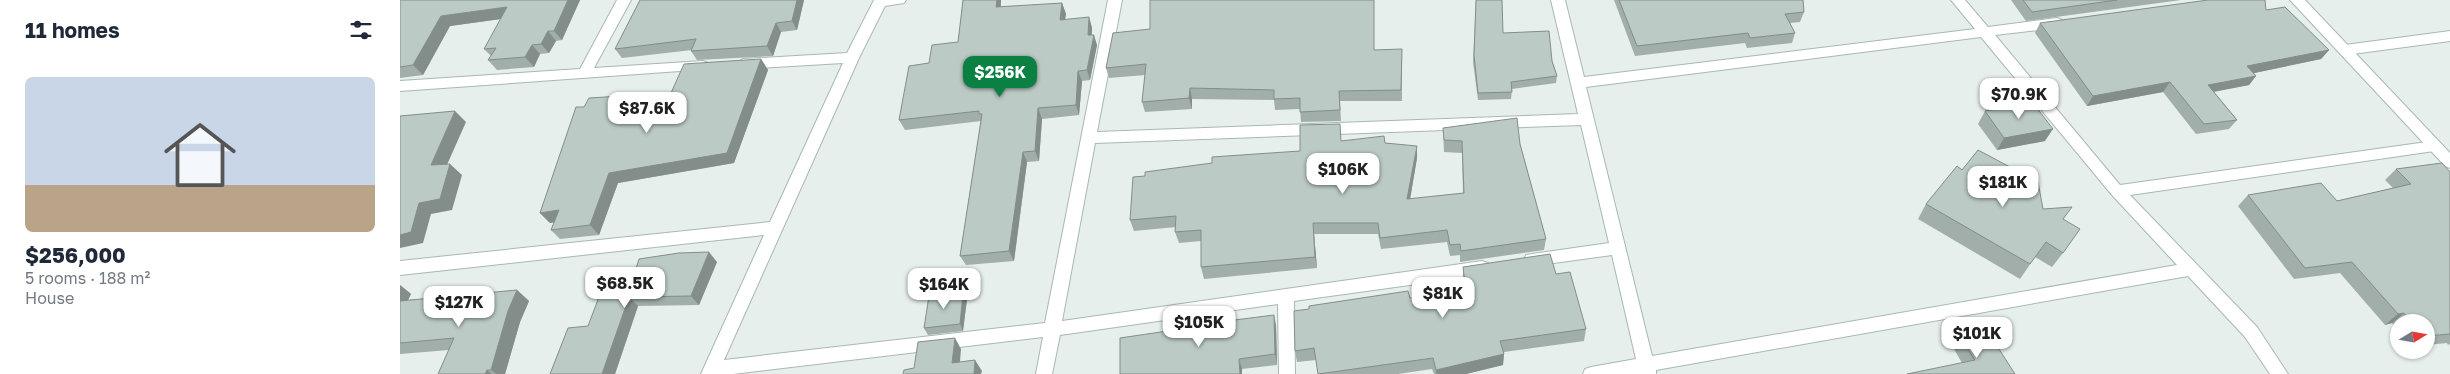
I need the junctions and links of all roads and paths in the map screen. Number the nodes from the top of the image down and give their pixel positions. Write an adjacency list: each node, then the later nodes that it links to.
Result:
1 (624, 0): 15 (street)
2 (899, 0): 7 (street)
3 (1115, 0): 19 (street)
4 (1558, 0): 16 (street)
5 (1958, 0): 9 (street)
6 (2297, 0): 11 (street)
7 (881, 1): 12 (street)
8 (2071, 21): 9 (street)
9 (1984, 34): 16 (street); 22 (street)
10 (2450, 36): 11 (street)
11 (2345, 50): 20 (street)
12 (852, 58): 13 (street); 23 (street)
13 (733, 65)
14 (714, 66): 15 (street)
15 (586, 73): 17 (street)
16 (1579, 83): 18 (street)
17 (400, 86)
18 (1588, 119): 19 (street); 24 (street)
19 (1090, 138): 30 (street)
20 (2434, 146): 21 (street); 22 (street)
21 (2450, 162)
22 (2117, 191): 28 (street)
23 (776, 228): 27 (street); 32 (street)
24 (1617, 248): 25 (street); 31 (street)
25 (1520, 262)
26 (1500, 265): 29 (street)
27 (400, 268)
28 (2192, 269): 31 (street); 36 (street)
29 (1286, 296): 30 (street); 34 (street)
30 (1053, 329): 32 (street); 33 (street)
31 (1647, 370): 35 (street)
32 (711, 372)
33 (1044, 374)
34 (1287, 374)
35 (1591, 374)
36 (2280, 374)

